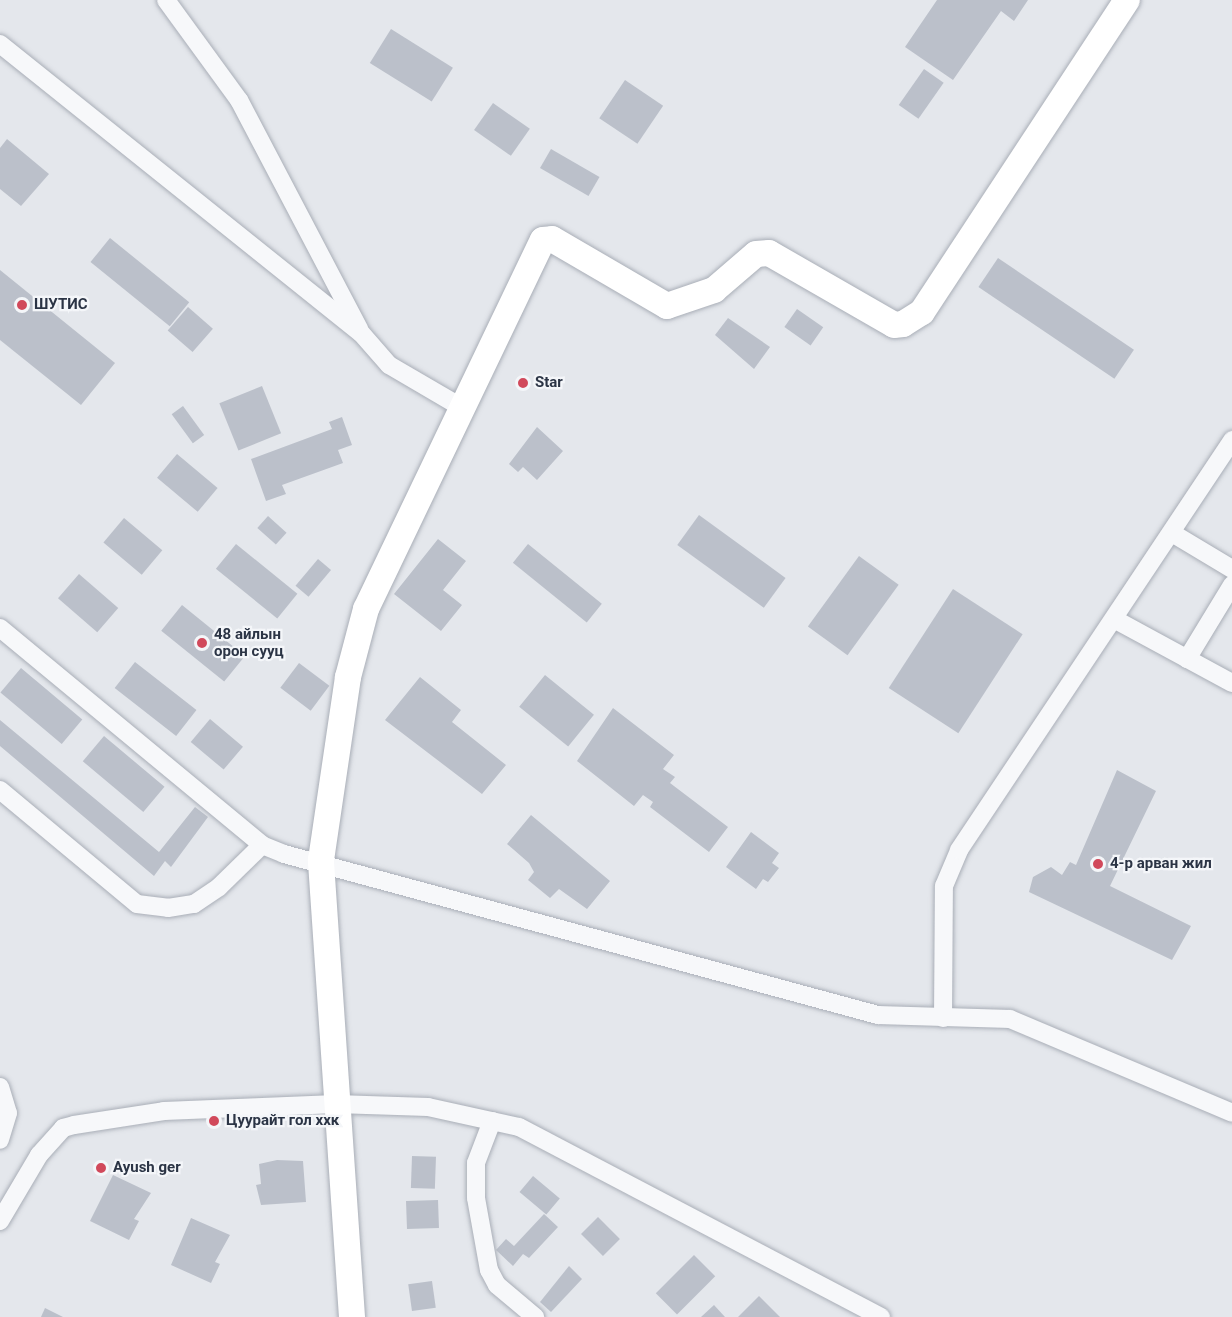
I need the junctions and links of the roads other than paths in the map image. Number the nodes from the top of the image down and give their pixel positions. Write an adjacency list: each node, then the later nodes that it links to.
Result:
1 (166, 0): 4 (street)
2 (1127, 0): 5 (street)
3 (0, 44): 4 (street)
4 (361, 333): 5 (street)
5 (461, 407): 16 (street)
6 (1232, 440): 7 (street)
7 (1172, 533): 8 (street); 10 (street)
8 (1232, 570)
9 (1230, 593): 12 (street)
10 (1114, 619): 12 (street); 17 (street)
11 (0, 628): 15 (street)
12 (1187, 659): 13 (street)
13 (1232, 683)
14 (0, 790): 15 (street)
15 (262, 845): 16 (street)
16 (321, 860): 17 (street); 19 (street)
17 (943, 1018): 20 (street)
18 (0, 1088): 22 (street)
19 (336, 1104): 21 (street); 23 (street); 25 (street)
20 (1232, 1113)
21 (492, 1121): 26 (street); 27 (street)
22 (0, 1140)
23 (7, 1190): 24 (street)
24 (0, 1221)
25 (352, 1317)
26 (535, 1317)
27 (881, 1317)

